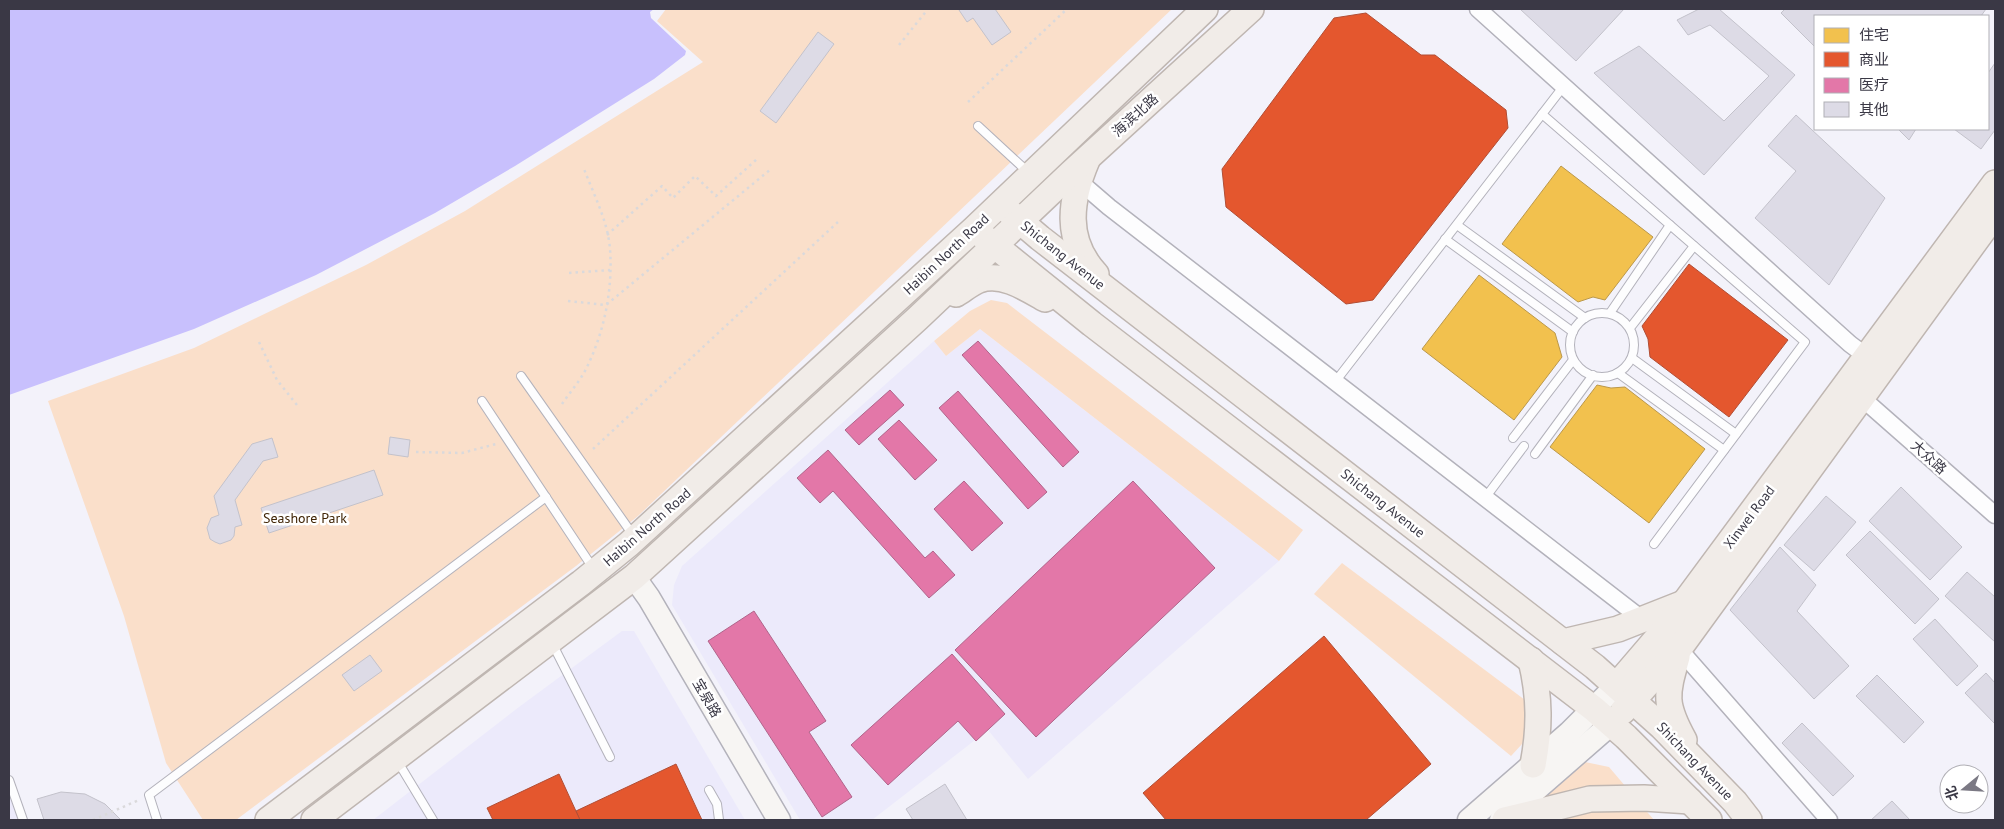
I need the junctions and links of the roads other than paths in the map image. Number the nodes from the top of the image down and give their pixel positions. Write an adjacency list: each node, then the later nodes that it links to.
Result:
1 (1206, 9): 8 (main road, 海滨北路)
2 (1251, 9): 7 (main road, 海滨北路)
3 (1478, 9): 4 (street)
4 (1563, 87): 5 (lane); 28 (street)
5 (1542, 114): 13 (lane); 14 (lane)
6 (978, 126): 8 (lane)
7 (1079, 171): 12 (main road, 海滨北路); 19 (main road); 32 (street)
8 (1031, 174): 10 (main road, 海滨北路)
9 (1995, 183): 28 (main road, Xinwei Road)
10 (1000, 203): 12 (main road, Shichang Avenue); 15 (main road, Haibin North Road)
11 (1995, 214): 28 (main road, Xinwei Road)
12 (1020, 221): 17 (main road, Haibin North Road); 19 (main road, Shichang Avenue)
13 (1457, 224): 16 (lane); 22 (lane)
14 (1670, 225): 18 (lane); 20 (lane)
15 (974, 229): 17 (main road); 43 (main road, Haibin North Road)
16 (1445, 239): 25 (lane); 32 (lane)
17 (996, 246): 21 (main road, Haibin North Road); 23 (main road)
18 (1694, 246): 24 (lane); 35 (lane)
19 (1121, 301): 49 (main road, Shichang Avenue)
20 (1610, 313): 22 (lane); 24 (lane)
21 (918, 318): 23 (main road); 46 (main road, Haibin North Road)
22 (1585, 318): 25 (lane)
23 (1092, 324): 50 (main road)
24 (1630, 328): 26 (lane)
25 (1573, 332): 27 (lane)
26 (1632, 358): 29 (lane); 35 (lane)
27 (1573, 360): 30 (lane); 36 (lane)
28 (1875, 364): 33 (main road, Xinwei Road)
29 (1618, 373): 30 (lane); 38 (lane)
30 (1592, 375): 39 (lane)
31 (521, 376): 43 (lane)
32 (1335, 382): 41 (street)
33 (1855, 391): 42 (street, 大众路); 47 (main road, Xinwei Road); 47 (main road, Xinwei Road)
34 (482, 401): 40 (lane)
35 (1736, 434): 38 (lane)
36 (1513, 438)
37 (1524, 446): 41 (lane)
38 (1724, 450): 44 (lane)
39 (1535, 454)
40 (546, 496): 45 (lane); 61 (lane)
41 (1485, 498): 47 (street)
42 (1995, 516)
43 (636, 538): 45 (main road, Haibin North Road)
44 (1654, 544)
45 (595, 571): 62 (main road, Haibin North Road)
46 (634, 577): 48 (main road, Haibin North Road); 66 (main road, 宝泉路)
47 (1661, 634): 49 (main road); 51 (main road, Xinwei Road); 55 (main road); 72 (street)
48 (551, 640): 53 (lane); 54 (main road, Haibin North Road)
49 (1563, 642): 51 (main road, Shichang Avenue)
50 (1531, 660): 52 (main road); 56 (main road)
51 (1626, 693): 52 (main road, Xinwei Road); 55 (main road, Shichang Avenue)
52 (1602, 716): 56 (main road, Xinwei Road); 59 (main road); 68 (main road, Xinwei Road)
53 (610, 757)
54 (396, 758): 63 (main road, Haibin North Road); 64 (lane)
55 (1695, 762): 71 (main road, Shichang Avenue)
56 (1533, 765): 67 (main road, Xinwei Road)
57 (9, 780): 60 (lane)
58 (709, 790): 65 (lane)
59 (1690, 800): 69 (main road); 70 (main road)
60 (23, 820)
61 (157, 820)
62 (268, 820)
63 (314, 820)
64 (431, 820)
65 (719, 820)
66 (779, 820)
67 (1469, 820)
68 (1501, 820)
69 (1505, 820)
70 (1709, 820)
71 (1749, 820)
72 (1829, 820)

